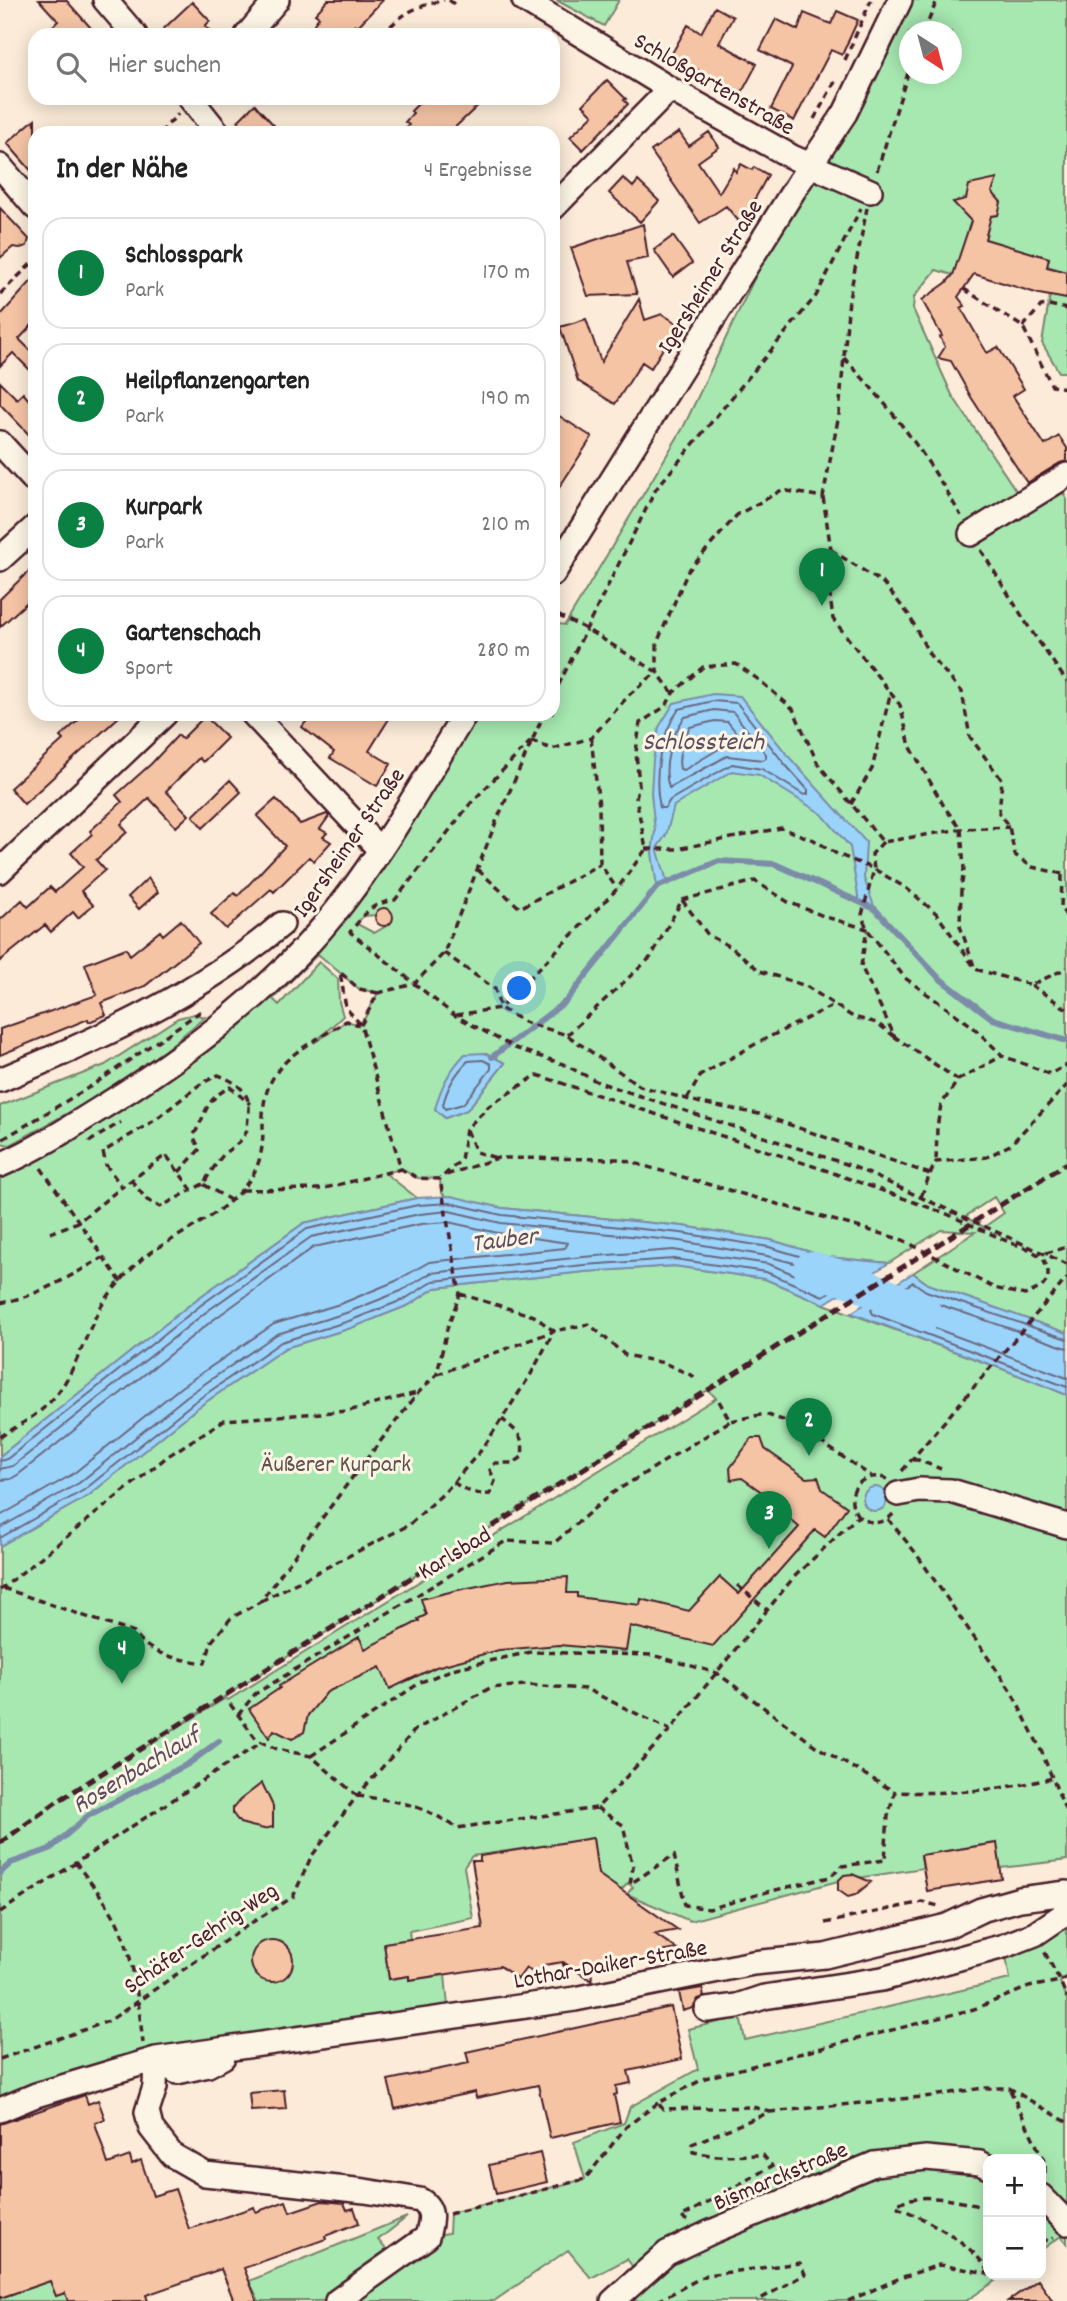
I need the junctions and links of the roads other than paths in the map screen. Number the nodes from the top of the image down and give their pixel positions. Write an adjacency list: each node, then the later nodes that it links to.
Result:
1 (105, 0): 6 (street)
2 (277, 0): 7 (street)
3 (524, 0): 8 (street, Schloßgartenstraße)
4 (900, 0): 10 (street, Igersheimer Straße)
5 (912, 0): 10 (street)
6 (129, 28)
7 (253, 28)
8 (670, 89): 13 (street, Schloßgartenstraße); 16 (street)
9 (197, 105): 11 (street)
10 (845, 113): 13 (street, Igersheimer Straße)
11 (213, 126)
12 (0, 166): 15 (street)
13 (809, 167): 14 (street, Schloßgartenstraße); 23 (street, Igersheimer Straße)
14 (870, 191)
15 (28, 198)
16 (560, 201)
17 (0, 443): 18 (street)
18 (28, 473)
19 (1067, 475): 21 (street)
20 (28, 533): 22 (street)
21 (971, 534)
22 (0, 559)
23 (560, 563)
24 (158, 721): 28 (street)
25 (260, 721): 27 (street)
26 (461, 721): 27 (street, Igersheimer Straße)
27 (380, 850): 31 (street, Igersheimer Straße)
28 (0, 871)
29 (282, 923): 30 (street, Igersheimer Straße)
30 (0, 1080)
31 (0, 1165)
32 (894, 1488): 33 (street)
33 (1067, 1526)
34 (1067, 1893): 37 (street, Lothar-Daiker-Straße)
35 (1067, 1907): 36 (street)
36 (707, 2010)
37 (156, 2059): 38 (street, Lothar-Daiker-Straße); 42 (street)
38 (0, 2110)
39 (983, 2164): 43 (street, Bismarckstraße)
40 (1046, 2202): 41 (street)
41 (1067, 2223)
42 (337, 2301)
43 (613, 2301)

